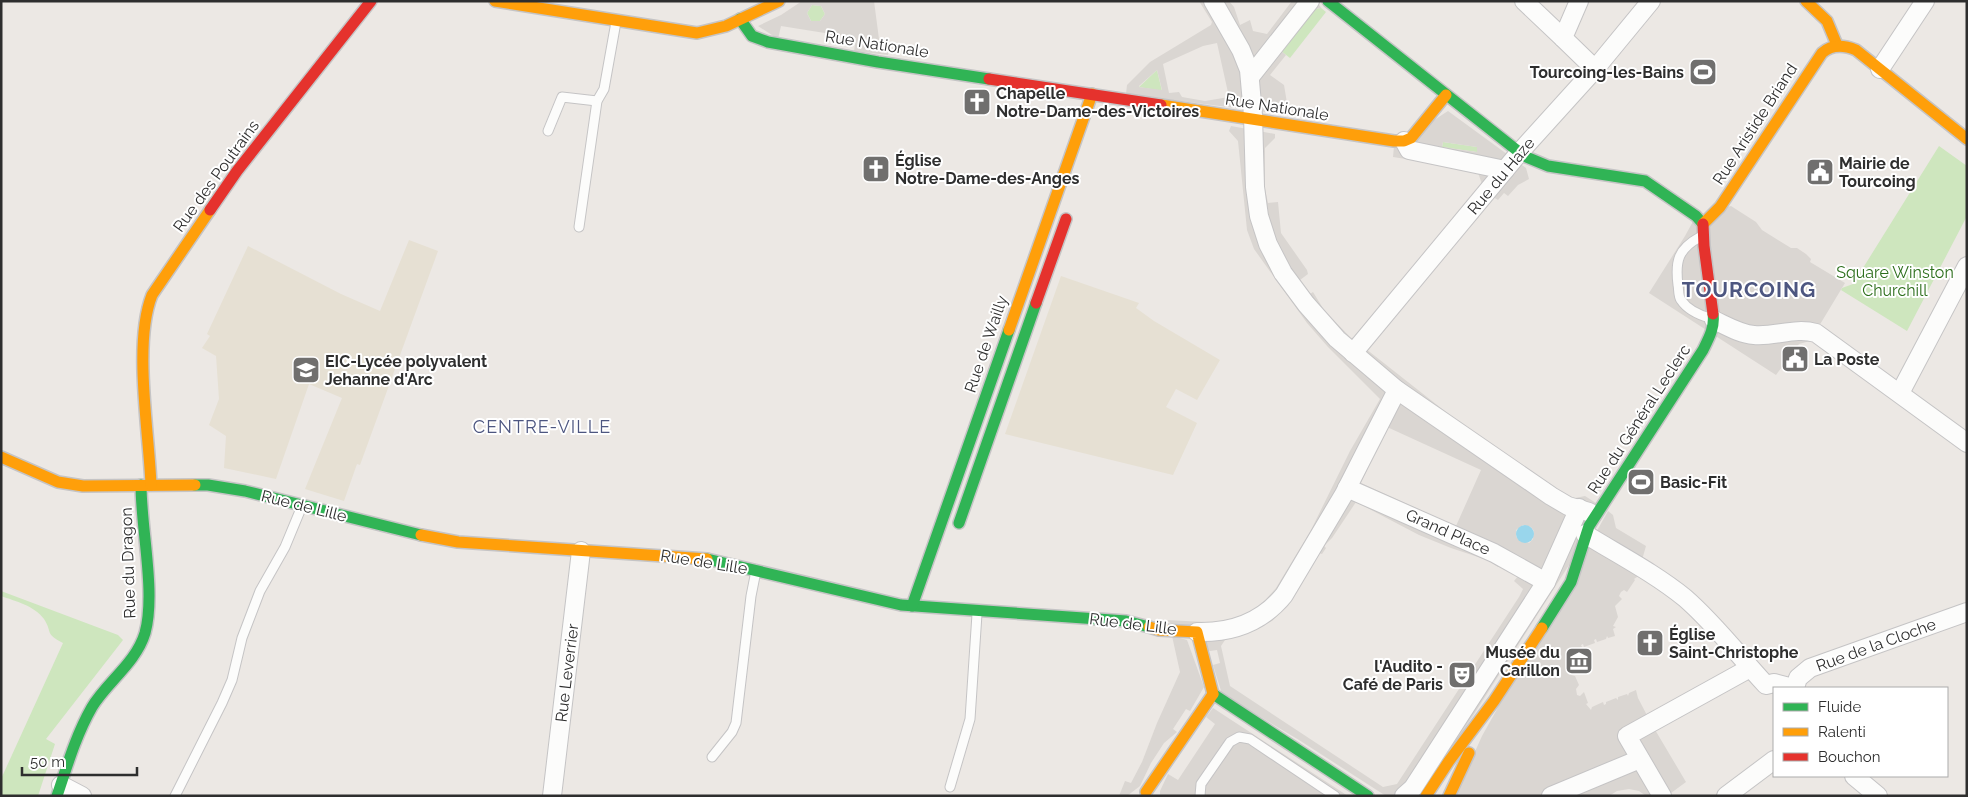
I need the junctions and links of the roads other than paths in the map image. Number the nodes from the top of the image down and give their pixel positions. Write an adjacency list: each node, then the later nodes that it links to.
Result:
1 (371, 1): 35 (main road, Rue des Poutrains)
2 (495, 1): 13 (main road)
3 (778, 1): 12 (main road)
4 (1213, 1): 18 (street)
5 (1310, 1): 18 (street)
6 (1328, 1): 19 (main road)
7 (1524, 1): 14 (street)
8 (1579, 1): 14 (street)
9 (1651, 1): 16 (street, Rue du Haze)
10 (1806, 1): 15 (main road)
11 (1925, 1): 17 (street)
12 (740, 19): 13 (main road); 20 (main road, Rue Nationale)
13 (616, 21): 21 (lane)
14 (1564, 38): 16 (street)
15 (1837, 45): 17 (main road); 30 (main road, Rue Aristide Briand)
16 (1595, 69): 26 (street, Rue du Haze)
17 (1880, 70): 24 (main road)
18 (1250, 77): 22 (street)
19 (1449, 91): 25 (main road); 26 (main road)
20 (1092, 94): 22 (main road, Rue Nationale); 49 (main road, Rue de Wailly)
21 (597, 100): 23 (lane); 29 (lane)
22 (1254, 119): 25 (main road, Rue Nationale); 33 (street)
23 (548, 131)
24 (1967, 139)
25 (1404, 142): 27 (street)
26 (1519, 153): 27 (street, Rue du Haze); 30 (main road)
27 (1505, 170): 33 (street, Rue du Haze)
28 (1071, 204): 44 (main road)
29 (579, 227)
30 (1703, 230): 32 (main road); 32 (lane)
31 (1967, 266): 36 (street)
32 (1714, 320): 36 (street); 45 (main road, Rue du Général Leclerc)
33 (1353, 353): 34 (street)
34 (1393, 386): 42 (street); 48 (street)
35 (144, 393): 37 (main road, Rue des Poutrains); 41 (main road, Rue des Poutrains)
36 (1900, 393): 38 (street)
37 (136, 443)
38 (1967, 443)
39 (1, 457): 41 (main road, Rue de Lille)
40 (133, 473): 41 (main road)
41 (142, 485): 43 (main road, Rue de Lille); 63 (main road, Rue du Dragon)
42 (1346, 491): 48 (street, Grand Place); 52 (street, Rue de Lille)
43 (302, 506): 46 (main road, Rue de Lille); 67 (lane)
44 (955, 534)
45 (1585, 534): 53 (street); 57 (main road, Rue du Général Leclerc)
46 (582, 551): 47 (main road, Rue de Lille); 68 (street, Rue Leverrier)
47 (756, 570): 49 (main road, Rue de Lille); 58 (lane)
48 (1546, 582): 73 (street)
49 (912, 606): 50 (main road, Rue de Lille)
50 (977, 611): 52 (main road, Rue de Lille); 62 (lane)
51 (1967, 612): 55 (street, Rue de la Cloche)
52 (1197, 632): 56 (main road)
53 (1750, 668): 54 (street); 59 (street)
54 (1789, 687)
55 (1794, 687)
56 (1213, 694): 65 (main road); 72 (main road)
57 (1494, 701): 74 (main road); 75 (main road)
58 (712, 756)
59 (1640, 759): 64 (street); 77 (street)
60 (1773, 761): 78 (street)
61 (1855, 777): 79 (street)
62 (950, 787)
63 (59, 790): 66 (street)
64 (1578, 790): 76 (street)
65 (1149, 794): 69 (main road)
66 (82, 796)
67 (175, 796)
68 (552, 796)
69 (1135, 796)
70 (1200, 796): 71 (lane)
71 (1335, 796)
72 (1368, 796)
73 (1404, 796)
74 (1426, 796)
75 (1449, 796)
76 (1551, 796)
77 (1662, 796)
78 (1726, 796)
79 (1878, 796)

